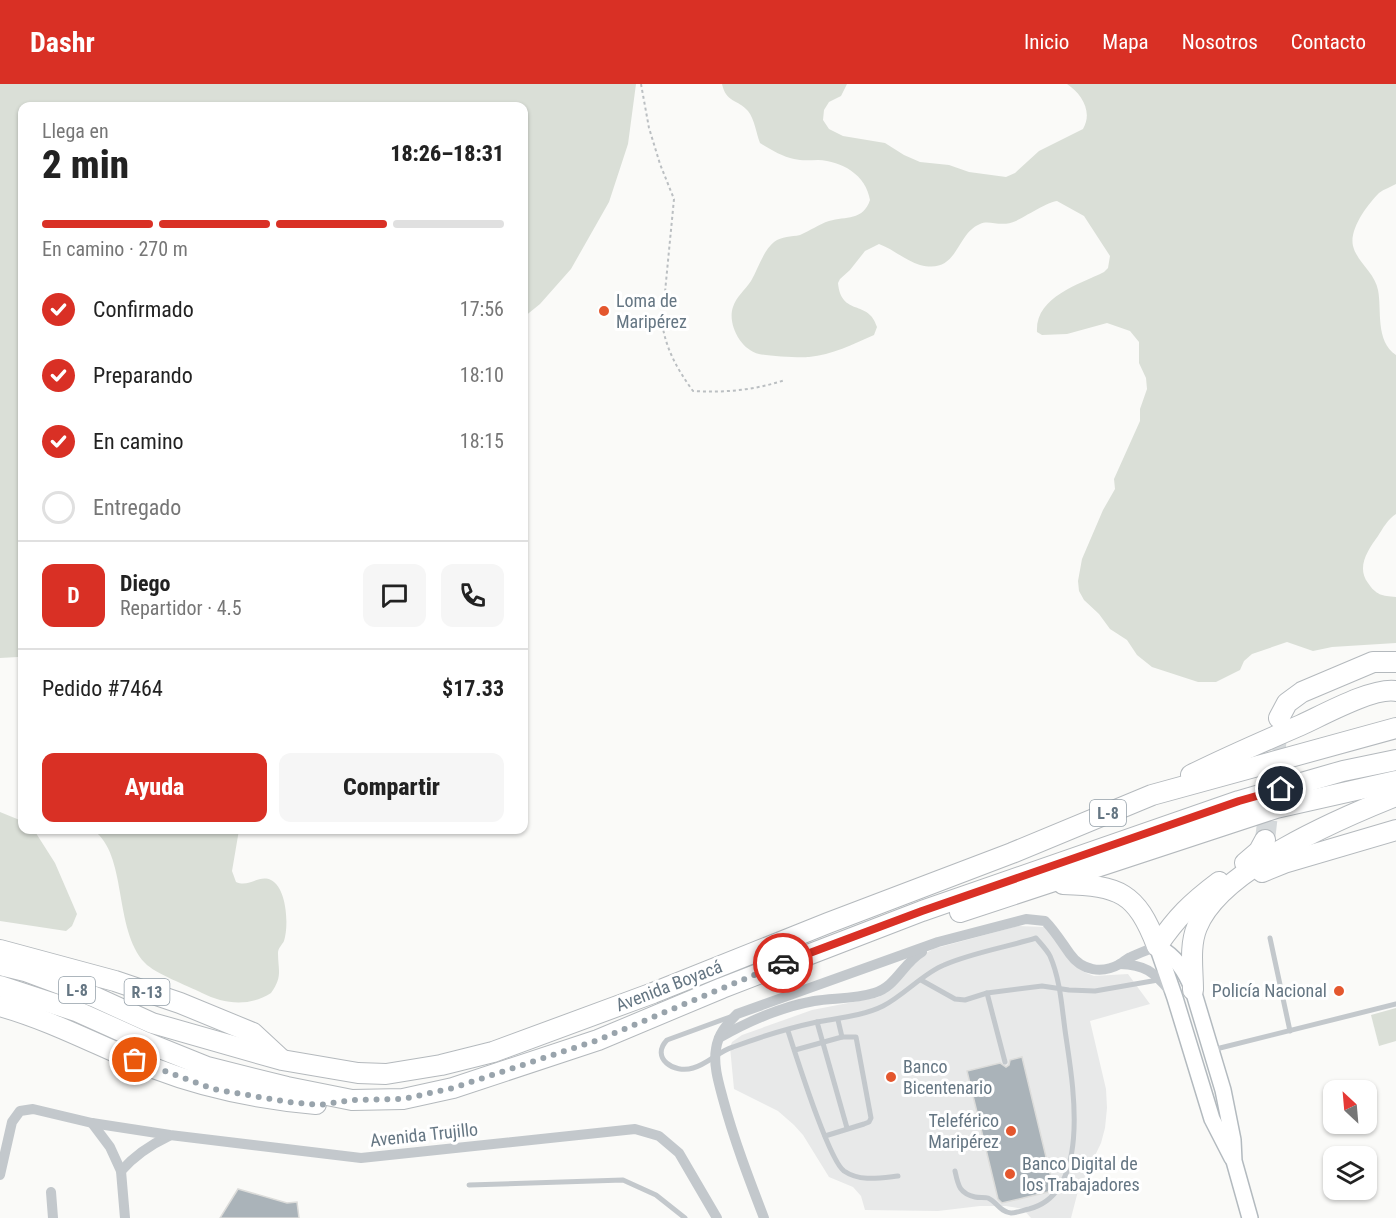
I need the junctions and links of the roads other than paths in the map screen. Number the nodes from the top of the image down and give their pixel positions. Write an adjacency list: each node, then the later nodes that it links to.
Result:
1 (1396, 662): 3 (highway)
2 (1396, 691): 7 (highway)
3 (1279, 718)
4 (1396, 728): 7 (highway, Avenida Boyacá / L-8)
5 (1396, 760): 17 (highway, Avenida Boyacá / L-8)
6 (1396, 781): 11 (highway)
7 (1152, 795): 39 (highway, Avenida Boyacá / L-8)
8 (1396, 796): 12 (highway)
9 (1396, 830): 12 (highway)
10 (1265, 840): 15 (highway)
11 (1052, 884): 15 (highway); 17 (highway)
12 (1232, 884): 25 (highway)
13 (1270, 938): 32 (lane)
14 (938, 942): 18 (street); 28 (street); 34 (street)
15 (1157, 946): 18 (street); 25 (street)
16 (0, 950): 39 (highway, R-13)
17 (793, 959): 43 (highway, Avenida Boyacá / L-8)
18 (1120, 964): 20 (street)
19 (0, 965): 39 (highway, Avenida Boyacá / L-8)
20 (1160, 979): 23 (lane); 25 (street)
21 (921, 980): 23 (lane); 24 (lane); 29 (lane)
22 (0, 986): 43 (highway, Avenida Boyacá / L-8)
23 (1058, 987): 24 (lane); 50 (lane)
24 (987, 993): 40 (lane)
25 (1184, 994): 37 (street); 42 (street)
26 (1396, 1004): 32 (lane)
27 (0, 1006): 43 (highway)
28 (737, 1014): 34 (street); 38 (lane)
29 (838, 1020): 30 (lane); 33 (lane)
30 (817, 1022): 31 (lane); 35 (lane)
31 (788, 1031): 36 (lane); 38 (lane)
32 (1290, 1031): 37 (lane)
33 (842, 1037): 35 (lane); 45 (lane)
34 (719, 1038): 38 (street)
35 (823, 1042): 36 (lane); 45 (lane)
36 (795, 1050): 47 (lane)
37 (1211, 1051): 41 (street)
38 (715, 1058): 59 (street)
39 (282, 1060)
40 (1005, 1062)
41 (1223, 1090): 42 (street); 48 (street)
42 (1205, 1095): 48 (street)
43 (352, 1100)
44 (92, 1123): 46 (street, Avenida Trujillo); 49 (street); 51 (street, Avenida Trujillo)
45 (847, 1128): 47 (lane)
46 (170, 1135): 49 (street); 58 (street, Avenida Trujillo)
47 (825, 1136): 52 (lane)
48 (1234, 1161): 60 (street)
49 (121, 1171): 56 (street)
50 (955, 1171)
51 (0, 1175)
52 (898, 1176)
53 (469, 1185): 57 (lane)
54 (51, 1191): 55 (street)
55 (53, 1218)
56 (125, 1218)
57 (685, 1218)
58 (717, 1218)
59 (764, 1218)
60 (1250, 1218)

